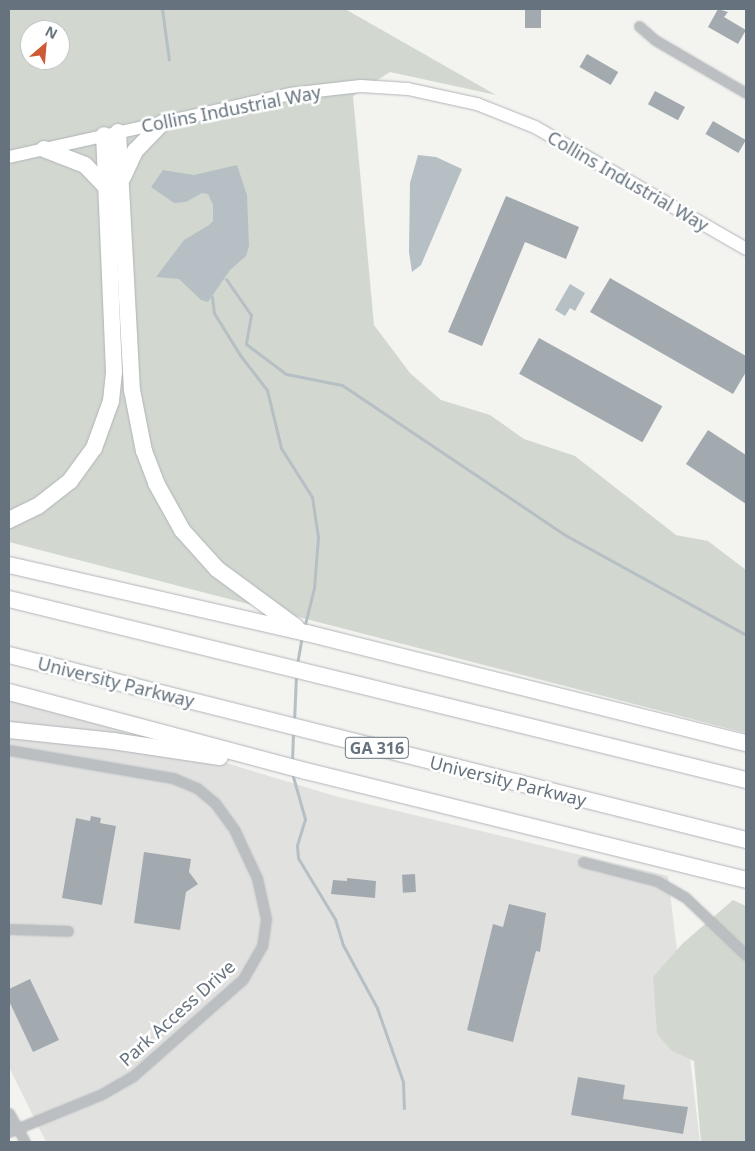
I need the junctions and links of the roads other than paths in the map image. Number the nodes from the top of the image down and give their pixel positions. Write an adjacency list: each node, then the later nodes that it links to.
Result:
1 (639, 26): 2 (street)
2 (746, 93)
3 (162, 122): 4 (street, Collins Industrial Way); 7 (highway); 8 (street, Collins Industrial Way)
4 (111, 134): 5 (street, Collins Industrial Way); 7 (highway)
5 (44, 148): 6 (street, Collins Industrial Way); 7 (highway)
6 (9, 157)
7 (113, 185): 9 (highway); 12 (highway)
8 (746, 249)
9 (9, 520)
10 (9, 565): 12 (highway)
11 (9, 599): 19 (highway)
12 (306, 634): 16 (highway)
13 (9, 655): 20 (highway, University Parkway / GA 316)
14 (9, 692): 18 (highway)
15 (9, 730): 18 (highway)
16 (746, 743)
17 (9, 750): 27 (street, Park Access Drive)
18 (306, 771): 22 (highway)
19 (746, 780)
20 (746, 840)
21 (583, 862): 25 (street)
22 (746, 880)
23 (9, 929): 24 (street)
24 (68, 931)
25 (746, 956)
26 (9, 1113): 27 (street)
27 (13, 1131): 28 (street)
28 (25, 1142)

